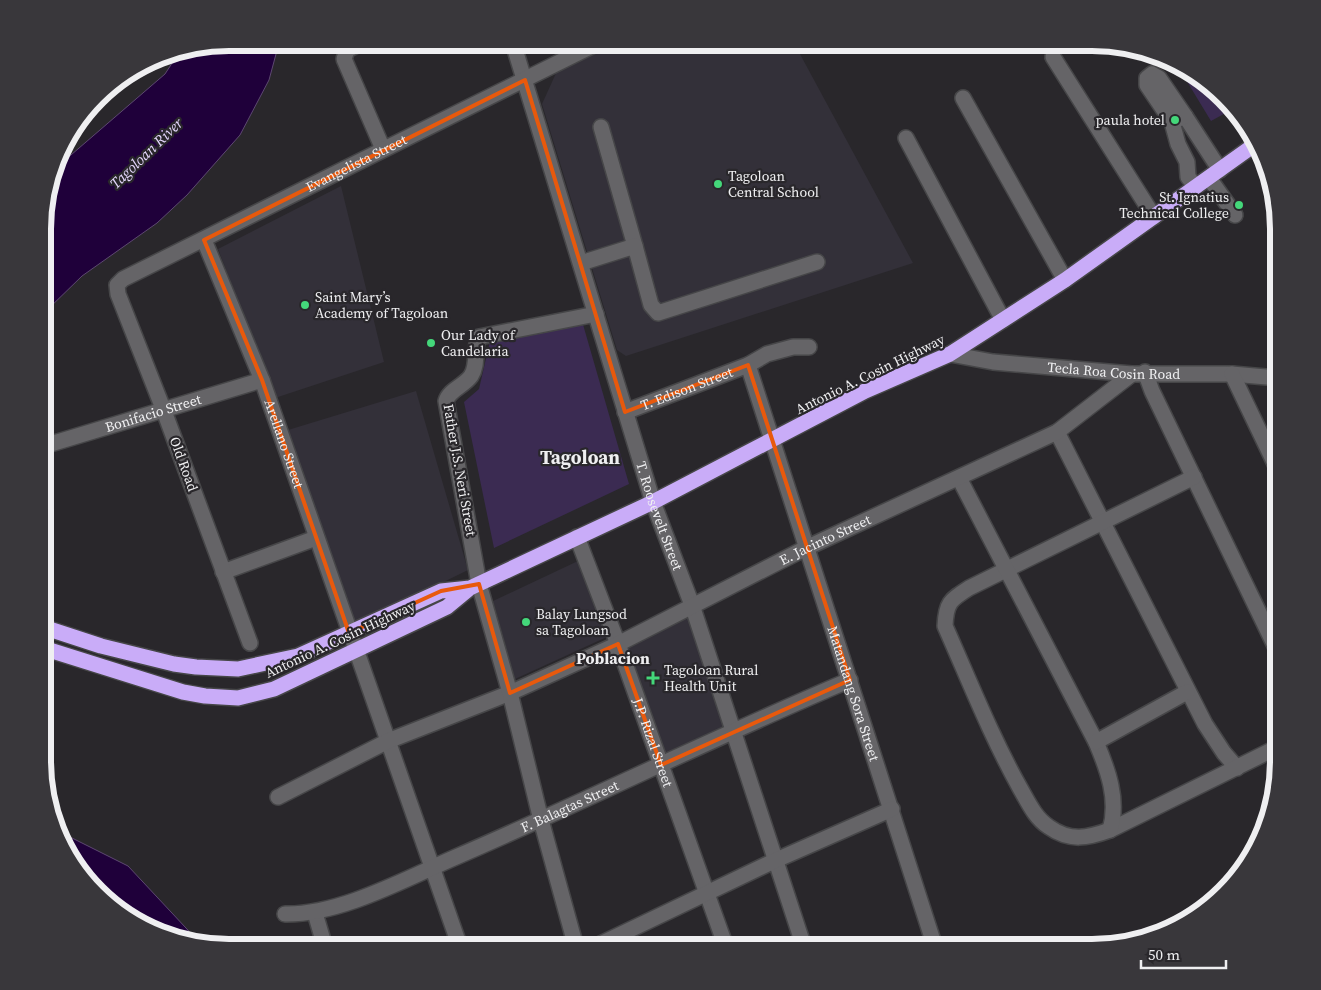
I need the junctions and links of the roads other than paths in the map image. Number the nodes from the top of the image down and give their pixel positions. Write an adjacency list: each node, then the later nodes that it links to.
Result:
1 (347, 51): 11 (street)
2 (516, 51): 5 (street, T. Roosevelt Street)
3 (581, 51): 5 (street, Evangelista Street)
4 (1053, 57): 16 (street)
5 (525, 80): 11 (street, Evangelista Street); 20 (street, T. Roosevelt Street)
6 (962, 98): 21 (street)
7 (601, 127): 18 (street)
8 (906, 138): 24 (street)
9 (1207, 148): 12 (street); 12 (street); 13 (street)
10 (1250, 148): 13 (highway, Antonio A. Cosin Highway)
11 (383, 149): 17 (street, Evangelista Street)
12 (1186, 162): 14 (street)
13 (1215, 174): 14 (highway, Antonio A. Cosin Highway); 15 (street)
14 (1196, 187): 16 (highway, Antonio A. Cosin Highway)
15 (1235, 215)
16 (1154, 217): 21 (highway, Antonio A. Cosin Highway)
17 (204, 240): 22 (street, Evangelista Street); 31 (street, Arellano Street)
18 (635, 246): 19 (street); 20 (street)
19 (817, 262)
20 (581, 263): 23 (street, T. Roosevelt Street)
21 (1065, 280): 24 (highway, Antonio A. Cosin Highway)
22 (117, 285): 32 (street, Old Road)
23 (596, 314): 33 (street, T. Roosevelt Street); 47 (street, Father J.S. Neri Street)
24 (1003, 320): 26 (highway, Antonio A. Cosin Highway)
25 (809, 346): 27 (street, T. Edison Street)
26 (950, 354): 28 (street, Tecla Roa Cosin Road); 35 (highway, Antonio A. Cosin Highway)
27 (748, 366): 33 (street, T. Edison Street); 35 (street, Matandang Sora Street)
28 (1139, 373): 29 (street, Tecla Roa Cosin Road); 34 (street, E. Jacinto Street); 38 (street)
29 (1232, 374): 30 (street, Tecla Roa Cosin Road); 37 (street)
30 (1270, 377)
31 (262, 380): 32 (street, Bonifacio Street); 43 (street, Arellano Street)
32 (164, 411): 36 (street, Bonifacio Street); 46 (street, Old Road)
33 (625, 412): 40 (street, T. Roosevelt Street)
34 (1057, 432): 39 (street, E. Jacinto Street); 41 (street)
35 (773, 439): 40 (highway, Antonio A. Cosin Highway); 44 (street, Matandang Sora Street)
36 (51, 444)
37 (1270, 452)
38 (1194, 477): 41 (street); 51 (street)
39 (959, 478): 44 (street, E. Jacinto Street); 45 (street)
40 (653, 502): 42 (highway, Antonio A. Cosin Highway); 48 (street, T. Roosevelt Street)
41 (1103, 522): 45 (street); 57 (street)
42 (577, 537): 47 (highway, Antonio A. Cosin Highway); 53 (street, J.P. Rizal Street)
43 (316, 538): 46 (street); 50 (street, Arellano Street)
44 (806, 548): 48 (street, E. Jacinto Street); 56 (street, Matandang Sora Street)
45 (1006, 570): 61 (street); 68 (street)
46 (223, 572): 52 (street, Old Road)
47 (475, 586): 50 (highway, Antonio A. Cosin Highway); 55 (highway, Antonio A. Cosin Highway); 58 (street)
48 (692, 605): 53 (street, E. Jacinto Street); 59 (street, T. Roosevelt Street)
49 (52, 630): 50 (highway, Antonio A. Cosin Highway)
50 (349, 633): 55 (street, Arellano Street)
51 (1269, 634)
52 (250, 643)
53 (618, 644): 58 (street, E. Jacinto Street); 63 (street, J.P. Rizal Street)
54 (52, 651): 55 (highway, Antonio A. Cosin Highway)
55 (355, 651): 60 (street, Arellano Street)
56 (850, 680): 59 (street, F. Balagtas Street); 66 (street, Matandang Sora Street)
57 (1188, 692): 61 (street); 64 (street)
58 (510, 693): 60 (street, E. Jacinto Street); 67 (street)
59 (733, 730): 63 (street, F. Balagtas Street); 69 (street, T. Roosevelt Street)
60 (388, 741): 65 (street, E. Jacinto Street); 70 (street, Arellano Street)
61 (1096, 742): 68 (street)
62 (1269, 752): 64 (street)
63 (661, 765): 67 (street, F. Balagtas Street); 71 (street, J.P. Rizal Street)
64 (1237, 768): 68 (street)
65 (278, 797)
66 (892, 809): 69 (street); 80 (street, Matandang Sora Street)
67 (540, 820): 70 (street, F. Balagtas Street); 76 (street)
68 (1110, 830)
69 (774, 861): 71 (street); 79 (street, T. Roosevelt Street)
70 (433, 867): 72 (street, F. Balagtas Street); 75 (street, Arellano Street)
71 (706, 892): 77 (street); 78 (street, J.P. Rizal Street)
72 (315, 913): 73 (street, F. Balagtas Street); 74 (street)
73 (285, 914)
74 (322, 938)
75 (457, 938)
76 (574, 938)
77 (611, 938)
78 (723, 939)
79 (801, 939)
80 (932, 939)

